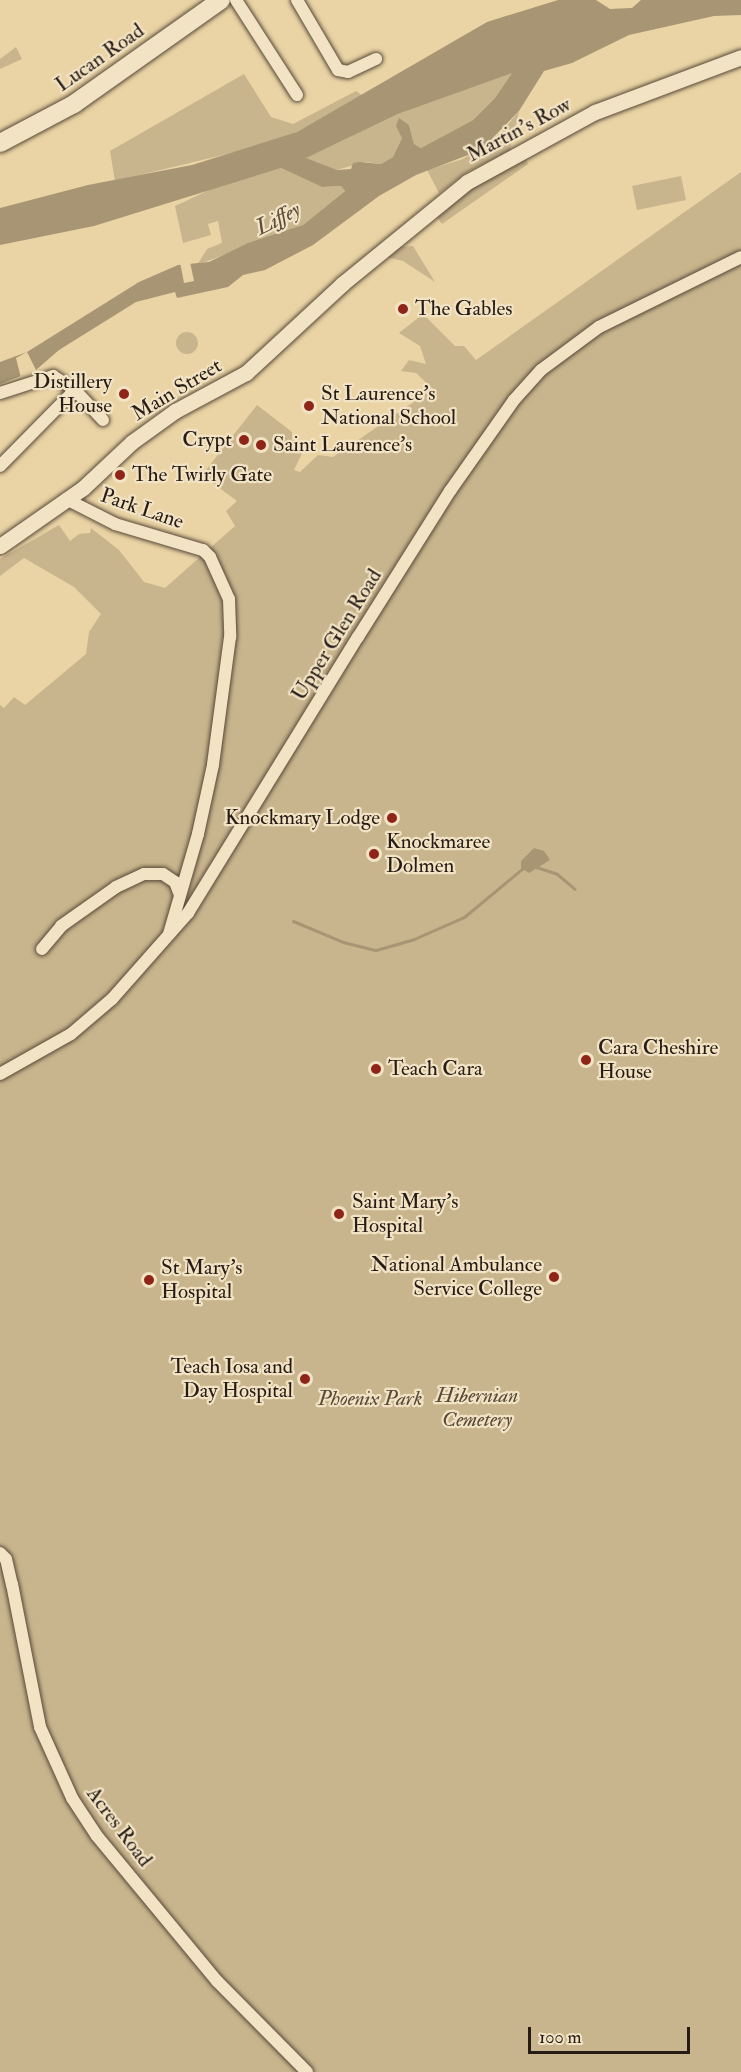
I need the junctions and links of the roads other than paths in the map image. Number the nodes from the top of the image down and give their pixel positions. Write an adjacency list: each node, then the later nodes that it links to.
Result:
1 (221, 0): 7 (main road, Lucan Road)
2 (236, 0): 6 (street)
3 (297, 0): 5 (street)
4 (741, 57): 9 (street, Martin's Row)
5 (376, 59)
6 (297, 95)
7 (0, 143)
8 (741, 256): 17 (street, Upper Glen Road)
9 (342, 284): 14 (street, Main Street)
10 (75, 390): 11 (street); 12 (street); 13 (street)
11 (0, 393)
12 (103, 420)
13 (0, 466)
14 (66, 500): 15 (street, Main Street); 16 (street, Park Lane)
15 (0, 546)
16 (180, 894): 17 (street); 18 (street)
17 (168, 937): 19 (street, Upper Glen Road)
18 (42, 949)
19 (0, 1074)
20 (0, 1553): 21 (street, Acres Road)
21 (307, 2072)

